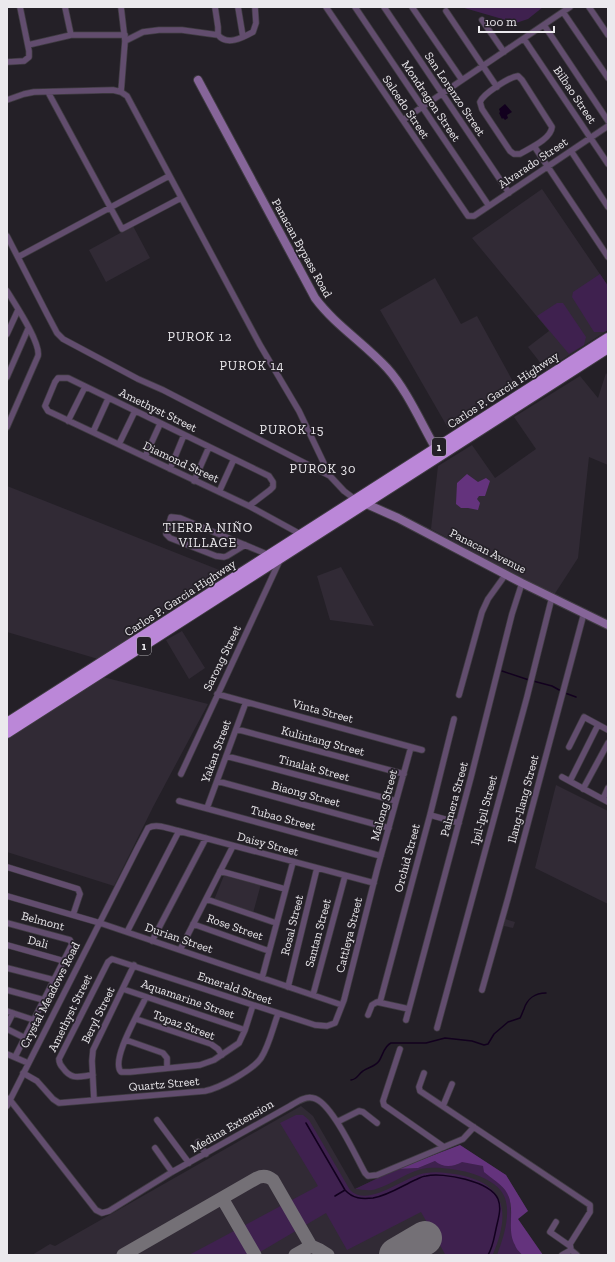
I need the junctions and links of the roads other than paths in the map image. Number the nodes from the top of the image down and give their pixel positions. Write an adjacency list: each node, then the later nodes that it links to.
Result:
1 (20, 7): 23 (street)
2 (65, 7): 17 (street)
3 (120, 7): 21 (street)
4 (214, 7): 18 (street)
5 (238, 7): 20 (street)
6 (255, 7): 20 (street)
7 (326, 7): 36 (street, Salcedo Street)
8 (355, 7): 35 (street, Mondragon Street)
9 (384, 7): 33 (street, San Lorenzo Street)
10 (412, 7): 29 (street)
11 (570, 7): 14 (street)
12 (589, 7): 19 (street)
13 (446, 11): 26 (street)
14 (564, 12): 16 (street); 27 (street)
15 (482, 20): 24 (street)
16 (544, 25): 22 (street); 37 (street)
17 (71, 35): 21 (street); 23 (street)
18 (218, 35): 20 (street); 21 (street)
19 (608, 35)
20 (243, 37)
21 (125, 38): 32 (street)
22 (524, 39): 24 (street); 39 (street, Bilbao Street)
23 (28, 45): 25 (street)
24 (504, 52): 26 (street)
25 (7, 62)
26 (483, 66): 29 (street); 30 (street)
27 (608, 78)
28 (198, 80): 73 (main road, Panacan Bypass Road)
29 (462, 80): 33 (street)
30 (497, 87): 40 (street); 40 (street)
31 (48, 92): 32 (street); 34 (street); 49 (street)
32 (121, 92): 44 (street)
33 (442, 94): 35 (street); 45 (street, San Lorenzo Street)
34 (7, 100)
35 (422, 107): 36 (street); 47 (street, Mondragon Street)
36 (403, 120): 50 (street, Salcedo Street)
37 (608, 121)
38 (608, 126): 39 (street, Alvarado Street)
39 (590, 138): 41 (street, Alvarado Street); 42 (street, Bilbao Street)
40 (534, 146): 43 (street)
41 (571, 151): 43 (street, Alvarado Street); 48 (street)
42 (608, 164)
43 (548, 167): 45 (street, Alvarado Street); 53 (street)
44 (170, 176): 46 (street); 49 (street)
45 (509, 193): 47 (street, Alvarado Street)
46 (181, 198): 49 (street); 77 (street)
47 (489, 206): 50 (street, Alvarado Street)
48 (608, 207)
49 (110, 208): 52 (street)
50 (470, 217)
51 (7, 236): 52 (street)
52 (18, 257): 77 (street)
53 (608, 257)
54 (7, 291): 55 (street)
55 (18, 310): 56 (street); 57 (street)
56 (28, 329): 60 (street); 67 (street)
57 (7, 334)
58 (608, 338): 68 (highway, Carlos P. Garcia Highway / 1)
59 (608, 348): 68 (highway, Carlos P. Garcia Highway / 1)
60 (7, 377)
61 (85, 387): 62 (street, Amethyst Street); 63 (street, Amethyst Street); 65 (street)
62 (108, 398): 64 (street, Amethyst Street); 69 (street)
63 (45, 406): 65 (street, Diamond Street)
64 (135, 412): 66 (street, Amethyst Street); 71 (street)
65 (68, 421): 69 (street, Diamond Street)
66 (160, 424): 70 (street, Amethyst Street); 74 (street)
67 (7, 427)
68 (474, 429): 73 (highway, Carlos P. Garcia Highway / 1); 78 (highway, Carlos P. Garcia Highway / 1)
69 (93, 432): 71 (street, Diamond Street)
70 (184, 435): 72 (street, Amethyst Street); 76 (street)
71 (119, 444): 74 (street, Diamond Street)
72 (209, 447): 75 (street, Amethyst Street); 79 (street)
73 (436, 449): 78 (highway, Carlos P. Garcia Highway / 1)
74 (145, 457): 76 (street, Diamond Street)
75 (234, 459): 80 (street); 83 (street, Amethyst Street)
76 (170, 469): 79 (street, Diamond Street)
77 (330, 476): 81 (street)
78 (400, 477): 81 (highway, Carlos P. Garcia Highway / 1); 82 (highway, Carlos P. Garcia Highway / 1)
79 (194, 481): 80 (street, Diamond Street)
80 (219, 492): 83 (street, Diamond Street)
81 (356, 500): 82 (main road, Panacan Avenue); 84 (highway, Carlos P. Garcia Highway / 1)
82 (366, 504): 84 (highway, Carlos P. Garcia Highway / 1); 87 (main road, Panacan Avenue)
83 (249, 506): 84 (street, Diamond Street)
84 (304, 538): 86 (highway, Carlos P. Garcia Highway / 1)
85 (245, 545): 85 (street); 86 (street)
86 (275, 555): 92 (street, Sarong Street); 96 (highway, Carlos P. Garcia Highway / 1); 100 (highway, Carlos P. Garcia Highway / 1)
87 (506, 574): 88 (main road, Panacan Avenue); 93 (street)
88 (522, 583): 89 (main road, Panacan Avenue); 118 (street, Palmera Street)
89 (552, 597): 90 (main road, Panacan Avenue); 169 (street, Ipil-Ipil Street)
90 (584, 613): 91 (main road, Panacan Avenue); 154 (street, Ilang-Ilang Street)
91 (608, 625)
92 (217, 694): 94 (street, Vinta Street); 106 (street, Sarong Street)
93 (459, 695)
94 (246, 702): 98 (street, Yakan Street); 102 (street, Vinta Street)
95 (454, 719): 117 (street, Orchid Street)
96 (7, 723)
97 (598, 725): 99 (street); 103 (street); 110 (street)
98 (236, 729): 105 (street, Yakan Street); 107 (street, Kulintang Street)
99 (608, 730)
100 (7, 733)
101 (608, 743): 112 (street)
102 (411, 747): 104 (street, Vinta Street); 107 (street, Malong Street)
103 (569, 747)
104 (422, 750)
105 (226, 756): 109 (street, Yakan Street); 115 (street, Tinalak Street)
106 (181, 774)
107 (404, 774): 115 (street, Malong Street)
108 (562, 777): 110 (street)
109 (217, 781): 116 (street, Yakan Street); 120 (street, Biaong Street)
110 (570, 781): 112 (street)
111 (608, 788): 113 (street)
112 (584, 789): 113 (street)
113 (605, 800)
114 (179, 801): 116 (street, Tubao Street)
115 (396, 801): 120 (street, Malong Street)
116 (207, 808): 124 (street, Tubao Street)
117 (430, 815): 118 (street); 158 (street, Orchid Street)
118 (458, 823): 161 (street, Palmera Street)
119 (156, 826): 121 (street, Daisy Street); 137 (street, Crystal Meadows Road)
120 (389, 828): 124 (street, Malong Street)
121 (179, 831): 122 (street, Daisy Street); 140 (street)
122 (206, 838): 123 (street, Daisy Street); 141 (street)
123 (233, 846): 125 (street, Daisy Street); 129 (street)
124 (381, 856): 128 (street, Malong Street)
125 (292, 862): 127 (street, Daisy Street); 132 (street)
126 (7, 867): 135 (street)
127 (317, 868): 130 (street, Daisy Street); 151 (street, Rosal Street)
128 (377, 870): 131 (street, Cattleya Street)
129 (220, 871): 132 (street); 134 (street)
130 (345, 876): 131 (street, Daisy Street); 155 (street, Santan Street)
131 (374, 883): 160 (street, Cattleya Street)
132 (285, 889): 138 (street)
133 (7, 896): 135 (street, Durian Street)
134 (206, 899): 138 (street); 139 (street)
135 (73, 915): 137 (street, Durian Street)
136 (7, 923): 146 (street, Belmont)
137 (100, 923): 140 (street, Durian Street); 178 (street, Crystal Meadows Road)
138 (276, 923): 144 (street)
139 (193, 924): 143 (street); 144 (street, Rose Street)
140 (127, 932): 141 (street, Durian Street)
141 (152, 941): 143 (street, Durian Street)
142 (7, 945): 146 (street, Dali)
143 (180, 950): 149 (street, Durian Street)
144 (269, 951): 149 (street)
145 (111, 959): 147 (street, Emerald Street); 182 (street, Amethyst Street)
146 (64, 961): 150 (street)
147 (134, 966): 152 (street, Beryl Street); 159 (street, Emerald Street)
148 (7, 968): 150 (street)
149 (262, 978): 151 (street, Durian Street)
150 (54, 980): 157 (street)
151 (288, 987): 155 (street, Durian Street)
152 (123, 989): 156 (street, Aquamarine Street); 182 (street, Beryl Street)
153 (7, 990): 157 (street)
154 (482, 990)
155 (313, 995): 160 (street, Durian Street)
156 (146, 997): 165 (street); 171 (street, Aquamarine Street)
157 (44, 1000): 166 (street)
158 (380, 1002): 161 (street); 164 (street)
159 (253, 1005): 163 (street, Emerald Street); 171 (street)
160 (342, 1005): 163 (street, Emerald Street)
161 (409, 1009): 167 (street, Palmera Street)
162 (10, 1012): 166 (street); 168 (street)
163 (278, 1014): 185 (street, Quartz Street)
164 (368, 1015)
165 (136, 1019): 173 (street); 176 (street, Topaz Street)
166 (34, 1020): 172 (street)
167 (406, 1020)
168 (7, 1025)
169 (436, 1028)
170 (7, 1029): 172 (street)
171 (245, 1030): 176 (street)
172 (25, 1038): 177 (street)
173 (126, 1040): 179 (street); 179 (street)
174 (400, 1049): 193 (street)
175 (7, 1054): 177 (street)
176 (222, 1055): 179 (street)
177 (15, 1057): 178 (street)
178 (28, 1064): 180 (street, Crystal Meadows Road)
179 (167, 1068)
180 (23, 1073): 184 (street, Crystal Meadows Road); 185 (street, Quartz Street)
181 (424, 1073): 187 (street)
182 (93, 1075): 185 (street, Beryl Street)
183 (452, 1084): 187 (street)
184 (9, 1099): 186 (street, Crystal Meadows Road); 197 (street, Medina Extension)
185 (94, 1100)
186 (7, 1106)
187 (443, 1106): 191 (street)
188 (157, 1120): 196 (street)
189 (337, 1122): 190 (street); 193 (street, Medina Extension); 195 (street, Medina Extension)
190 (377, 1123)
191 (474, 1127): 193 (street, Medina Extension); 199 (street)
192 (198, 1142): 195 (street)
193 (444, 1147)
194 (155, 1148): 197 (street)
195 (206, 1154): 196 (street, Medina Extension)
196 (189, 1163): 197 (street, Medina Extension)
197 (172, 1172)
198 (556, 1222): 199 (street)
199 (570, 1248): 200 (street); 201 (street)
200 (562, 1255)
201 (578, 1255)

